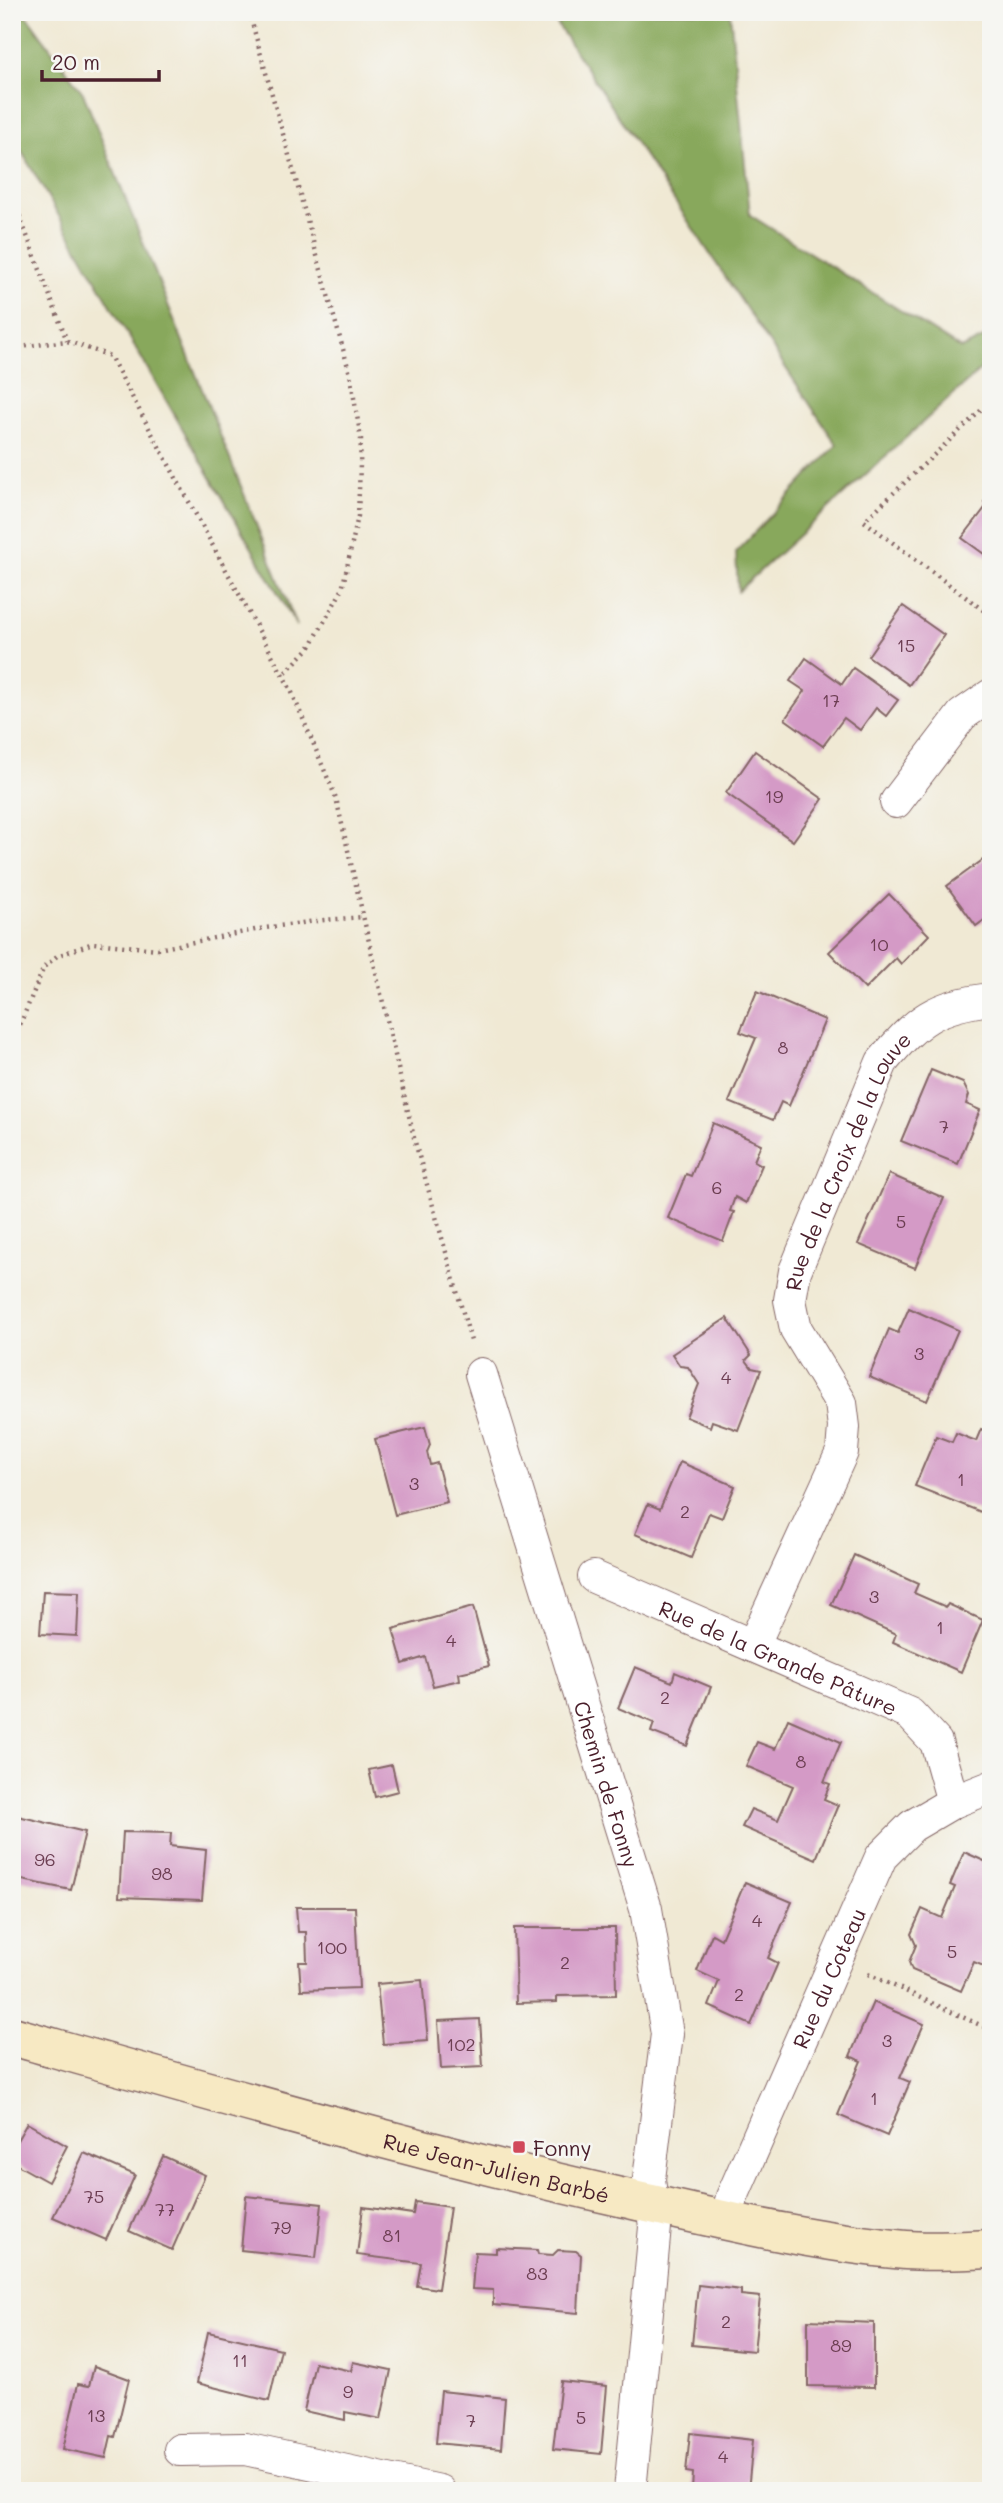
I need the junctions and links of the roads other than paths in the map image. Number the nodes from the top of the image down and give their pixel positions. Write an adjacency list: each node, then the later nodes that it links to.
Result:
1 (991, 695): 2 (street)
2 (896, 802)
3 (991, 999): 6 (street, Rue de la Croix de la Louve)
4 (481, 1374): 10 (street, Chemin de Fonny)
5 (594, 1577): 6 (street, Rue de la Grande Pâture)
6 (753, 1646): 8 (street, Rue de la Grande Pâture)
7 (991, 1787): 8 (street, Rue du Coteau)
8 (953, 1802): 11 (street, Rue du Coteau)
9 (12, 2036): 10 (main road, Rue Jean-Julien Barbé)
10 (652, 2204): 11 (main road, Rue Jean-Julien Barbé); 15 (street, Chemin de Fonny)
11 (726, 2221): 12 (main road, Rue Jean-Julien Barbé)
12 (991, 2249)
13 (180, 2451): 14 (street)
14 (439, 2491)
15 (630, 2491)

